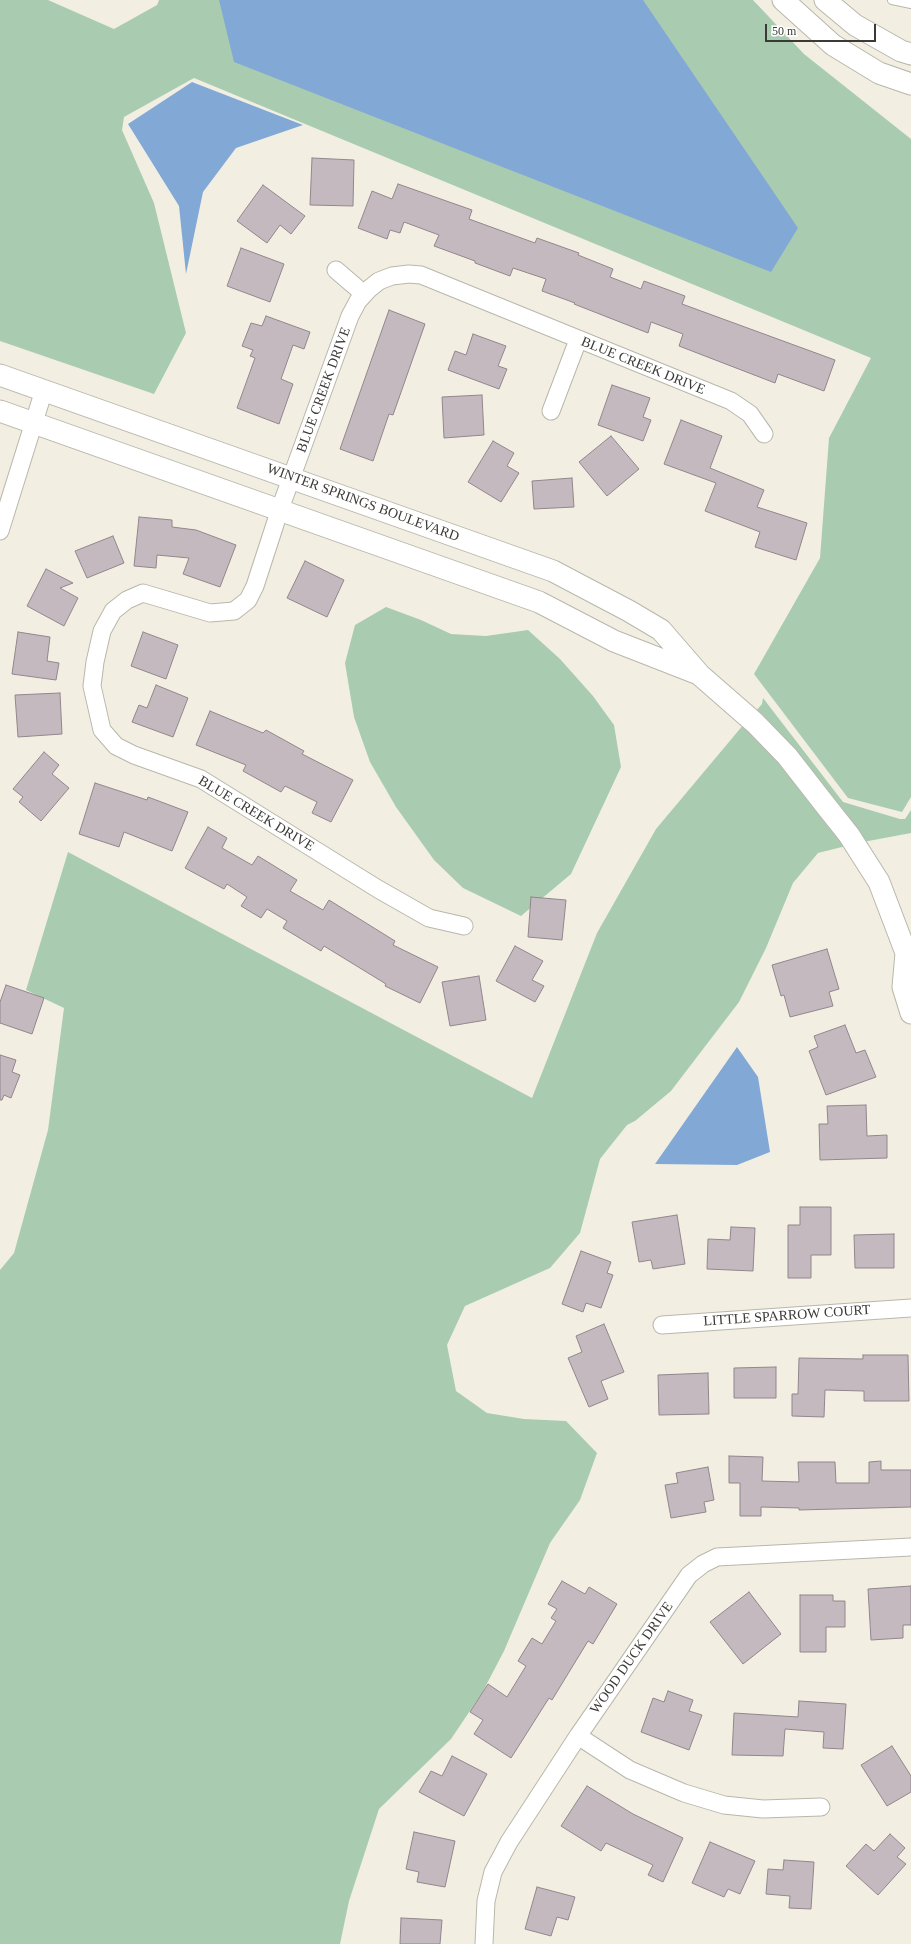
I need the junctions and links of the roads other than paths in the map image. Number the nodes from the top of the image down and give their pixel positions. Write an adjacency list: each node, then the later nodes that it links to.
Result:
1 (783, 0): 6 (street)
2 (825, 0): 5 (street)
3 (892, 0): 4 (lane)
4 (911, 4)
5 (911, 54)
6 (911, 84)
7 (336, 270): 8 (street)
8 (364, 294): 9 (street, BLUE CREEK DRIVE); 16 (street, BLUE CREEK DRIVE)
9 (578, 340): 13 (street); 15 (street, BLUE CREEK DRIVE)
10 (0, 375): 11 (street, WINTER SPRINGS BOULEVARD)
11 (44, 390): 14 (street); 16 (street, WINTER SPRINGS BOULEVARD)
12 (0, 411): 14 (street, WINTER SPRINGS BOULEVARD)
13 (551, 411)
14 (34, 423): 17 (street, WINTER SPRINGS BOULEVARD); 18 (street)
15 (764, 434)
16 (292, 478): 17 (street, BLUE CREEK DRIVE); 19 (street, WINTER SPRINGS BOULEVARD)
17 (280, 509): 20 (street, WINTER SPRINGS BOULEVARD); 22 (street, BLUE CREEK DRIVE)
18 (0, 531)
19 (531, 563): 20 (street); 21 (street, WINTER SPRINGS BOULEVARD)
20 (522, 596): 21 (street, WINTER SPRINGS BOULEVARD)
21 (700, 675): 23 (street, WINTER SPRINGS BOULEVARD)
22 (464, 926)
23 (909, 954): 24 (street, WINTER SPRINGS BOULEVARD)
24 (911, 1013)
25 (911, 1308): 26 (street, LITTLE SPARROW COURT)
26 (662, 1324)
27 (911, 1547): 28 (street, WOOD DUCK DRIVE)
28 (578, 1736): 29 (street); 30 (street, WOOD DUCK DRIVE)
29 (821, 1807)
30 (484, 1944)

